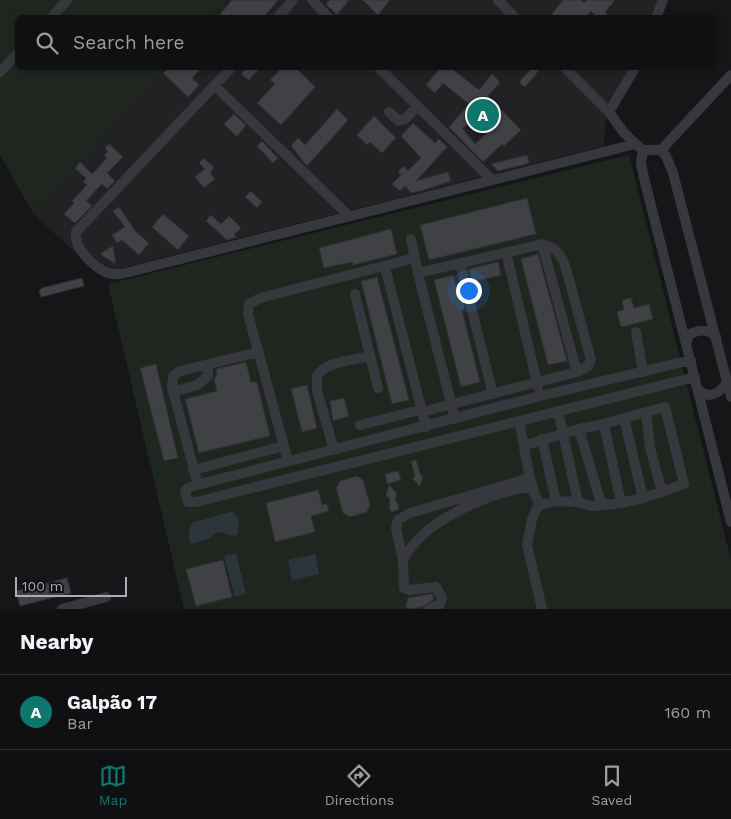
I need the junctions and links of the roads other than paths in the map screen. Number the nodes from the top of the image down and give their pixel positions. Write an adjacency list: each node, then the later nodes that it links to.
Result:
1 (67, 0): 6 (lane)
2 (293, 0): 7 (lane)
3 (312, 0): 8 (lane)
4 (498, 0): 9 (lane)
5 (659, 2): 10 (lane)
6 (53, 15)
7 (280, 15)
8 (326, 15)
9 (512, 15)
10 (657, 15)
11 (15, 56): 16 (lane)
12 (229, 70): 18 (lane)
13 (381, 70): 19 (lane)
14 (567, 70): 21 (lane)
15 (634, 70): 21 (lane)
16 (0, 72)
17 (731, 75): 23 (lane)
18 (215, 86): 25 (lane); 25 (lane)
19 (418, 106): 20 (lane); 24 (lane)
20 (389, 112)
21 (609, 112): 22 (lane)
22 (639, 147): 23 (lane); 24 (lane); 36 (lane)
23 (660, 150): 35 (lane)
24 (492, 180): 25 (lane)
25 (349, 216)
26 (411, 239): 29 (lane)
27 (542, 244): 28 (lane); 41 (lane); 41 (lane)
28 (506, 252): 30 (lane); 44 (lane)
29 (415, 258): 31 (lane); 32 (lane)
30 (460, 263): 32 (lane); 49 (lane)
31 (385, 266): 37 (lane); 54 (lane)
32 (418, 273): 52 (lane)
33 (355, 294): 38 (lane)
34 (636, 332): 42 (lane)
35 (716, 337): 36 (lane); 45 (lane)
36 (686, 342): 39 (lane)
37 (258, 352): 40 (lane); 68 (lane)
38 (370, 356): 46 (lane); 69 (lane)
39 (691, 360): 42 (lane); 43 (lane)
40 (208, 366): 48 (lane); 48 (lane)
41 (577, 372): 44 (lane)
42 (643, 372): 50 (lane)
43 (695, 377): 47 (lane); 53 (lane)
44 (537, 382): 49 (lane); 50 (lane)
45 (727, 382): 47 (lane); 51 (lane)
46 (378, 388)
47 (698, 390): 82 (lane)
48 (173, 392): 71 (lane)
49 (493, 394): 52 (lane)
50 (540, 396): 57 (lane)
51 (731, 397)
52 (452, 404): 54 (lane); 57 (lane)
53 (558, 411): 59 (lane); 64 (lane)
54 (418, 412): 58 (lane); 62 (lane)
55 (646, 412): 56 (lane); 74 (lane); 74 (lane)
56 (624, 418): 60 (lane); 75 (lane)
57 (455, 419): 62 (lane)
58 (384, 420): 61 (lane); 65 (lane)
59 (519, 421): 67 (lane); 73 (lane)
60 (604, 424): 63 (lane); 79 (lane)
61 (360, 425)
62 (426, 427): 65 (lane)
63 (579, 429): 64 (lane); 81 (lane)
64 (563, 433): 66 (lane); 78 (lane)
65 (388, 436): 69 (lane)
66 (542, 439): 67 (lane); 76 (lane)
67 (526, 445): 72 (lane)
68 (284, 446): 70 (lane); 71 (lane)
69 (334, 450): 70 (lane)
70 (288, 461): 73 (lane)
71 (193, 470): 73 (lane)
72 (530, 483): 77 (lane); 80 (lane)
73 (193, 486)
74 (662, 492): 75 (lane)
75 (644, 498): 79 (lane)
76 (556, 501): 78 (lane); 80 (lane)
77 (464, 502): 83 (lane); 83 (lane)
78 (578, 502): 81 (lane)
79 (621, 503): 81 (lane)
80 (540, 504): 87 (lane)
81 (604, 505)
82 (731, 522)
83 (403, 561): 86 (lane)
84 (106, 597): 85 (lane)
85 (62, 609)
86 (428, 609)
87 (542, 609)

